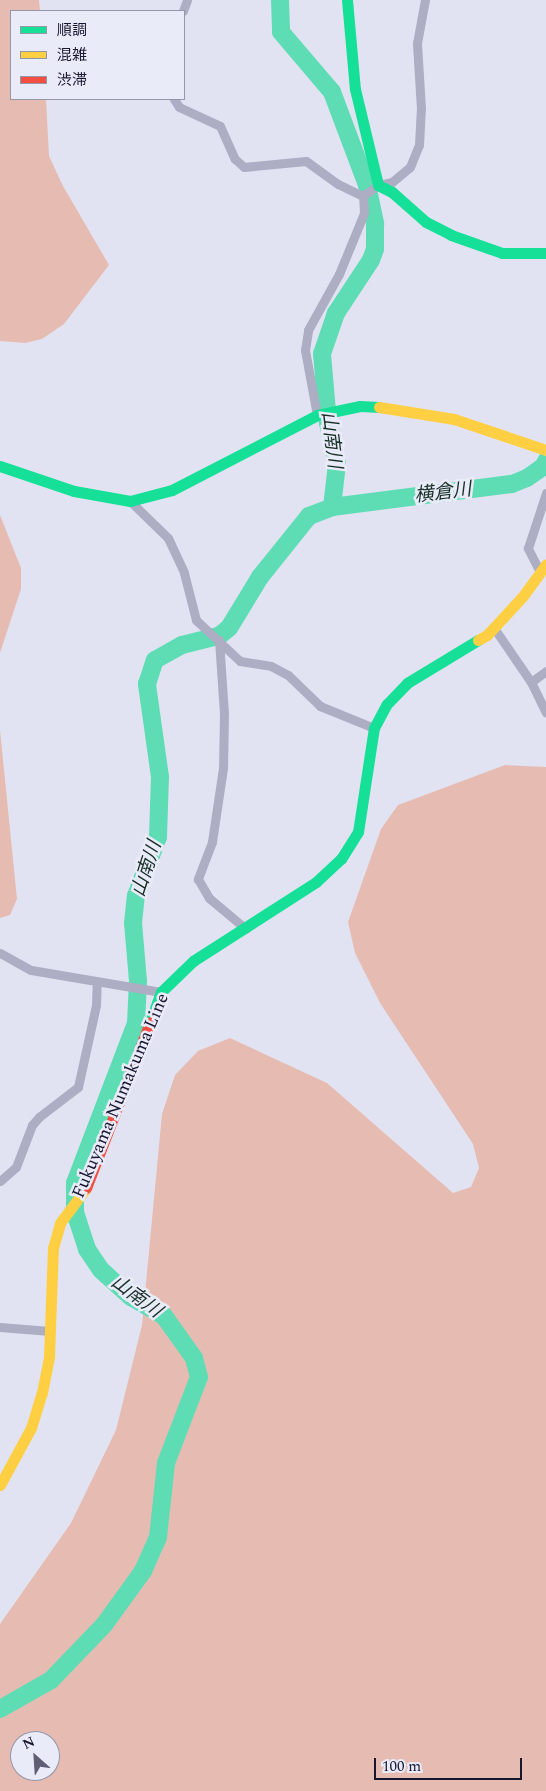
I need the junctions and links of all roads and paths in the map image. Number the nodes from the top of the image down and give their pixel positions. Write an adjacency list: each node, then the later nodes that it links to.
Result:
1 (348, 0): 4 (main road)
2 (425, 0): 4 (street)
3 (175, 100): 5 (street)
4 (378, 185): 5 (street); 6 (main road)
5 (363, 196): 7 (street)
6 (546, 253)
7 (317, 415): 8 (main road); 11 (main road)
8 (543, 449)
9 (0, 466): 11 (main road)
10 (546, 493): 12 (street)
11 (130, 501): 14 (street)
12 (543, 568): 13 (main road, Fukuyama Numakuma Line)
13 (494, 628): 16 (street); 18 (main road, Fukuyama Numakuma Line)
14 (219, 640): 18 (street); 19 (street)
15 (546, 671): 16 (street)
16 (531, 682): 17 (street)
17 (546, 713)
18 (374, 728): 19 (main road, Fukuyama Numakuma Line)
19 (246, 929): 22 (main road, Fukuyama Numakuma Line)
20 (0, 953): 21 (street)
21 (97, 982): 22 (street); 23 (street)
22 (161, 992): 25 (main road, Fukuyama Numakuma Line)
23 (0, 1181)
24 (0, 1327): 25 (street)
25 (50, 1331): 26 (main road, Fukuyama Numakuma Line)
26 (0, 1485)

